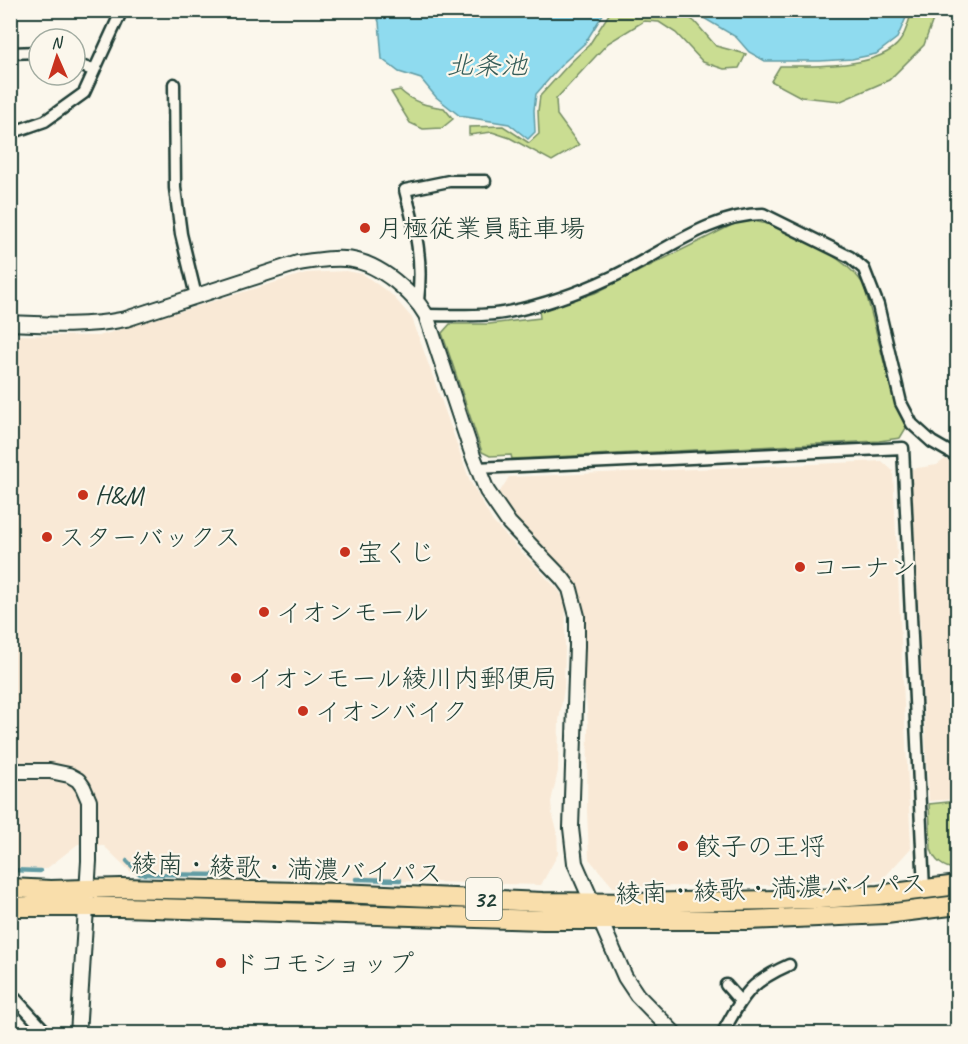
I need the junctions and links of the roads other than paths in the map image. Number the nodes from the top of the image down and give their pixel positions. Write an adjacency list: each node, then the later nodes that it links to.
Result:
1 (122, 10): 5 (street)
2 (27, 52): 3 (street)
3 (10, 53)
4 (87, 68): 5 (street)
5 (93, 70): 7 (street)
6 (174, 84): 9 (street)
7 (10, 132)
8 (485, 181): 10 (street)
9 (196, 296): 10 (street); 12 (street)
10 (418, 301): 11 (street)
11 (426, 315): 13 (street); 14 (street)
12 (10, 323)
13 (957, 457)
14 (477, 468): 18 (street); 20 (street)
15 (10, 771): 19 (street)
16 (957, 885): 18 (highway, 綾南・綾歌・満濃バイパス / 32)
17 (10, 888): 19 (highway, 綾南・綾歌・満濃バイパス / 32)
18 (924, 890): 20 (highway, 綾南・綾歌・満濃バイパス / 32)
19 (87, 898): 20 (highway, 綾南・綾歌・満濃バイパス / 32); 22 (highway, 綾南・綾歌・満濃バイパス / 32); 23 (highway, 綾南・綾歌・満濃バイパス / 32); 29 (street)
20 (592, 902): 23 (street)
21 (957, 905): 23 (highway, 綾南・綾歌・満濃バイパス / 32)
22 (10, 907)
23 (600, 920): 30 (street)
24 (789, 965): 27 (street)
25 (726, 985): 27 (street)
26 (10, 993): 28 (street)
27 (740, 1001): 31 (street)
28 (48, 1034)
29 (78, 1034)
30 (675, 1034)
31 (722, 1034)

